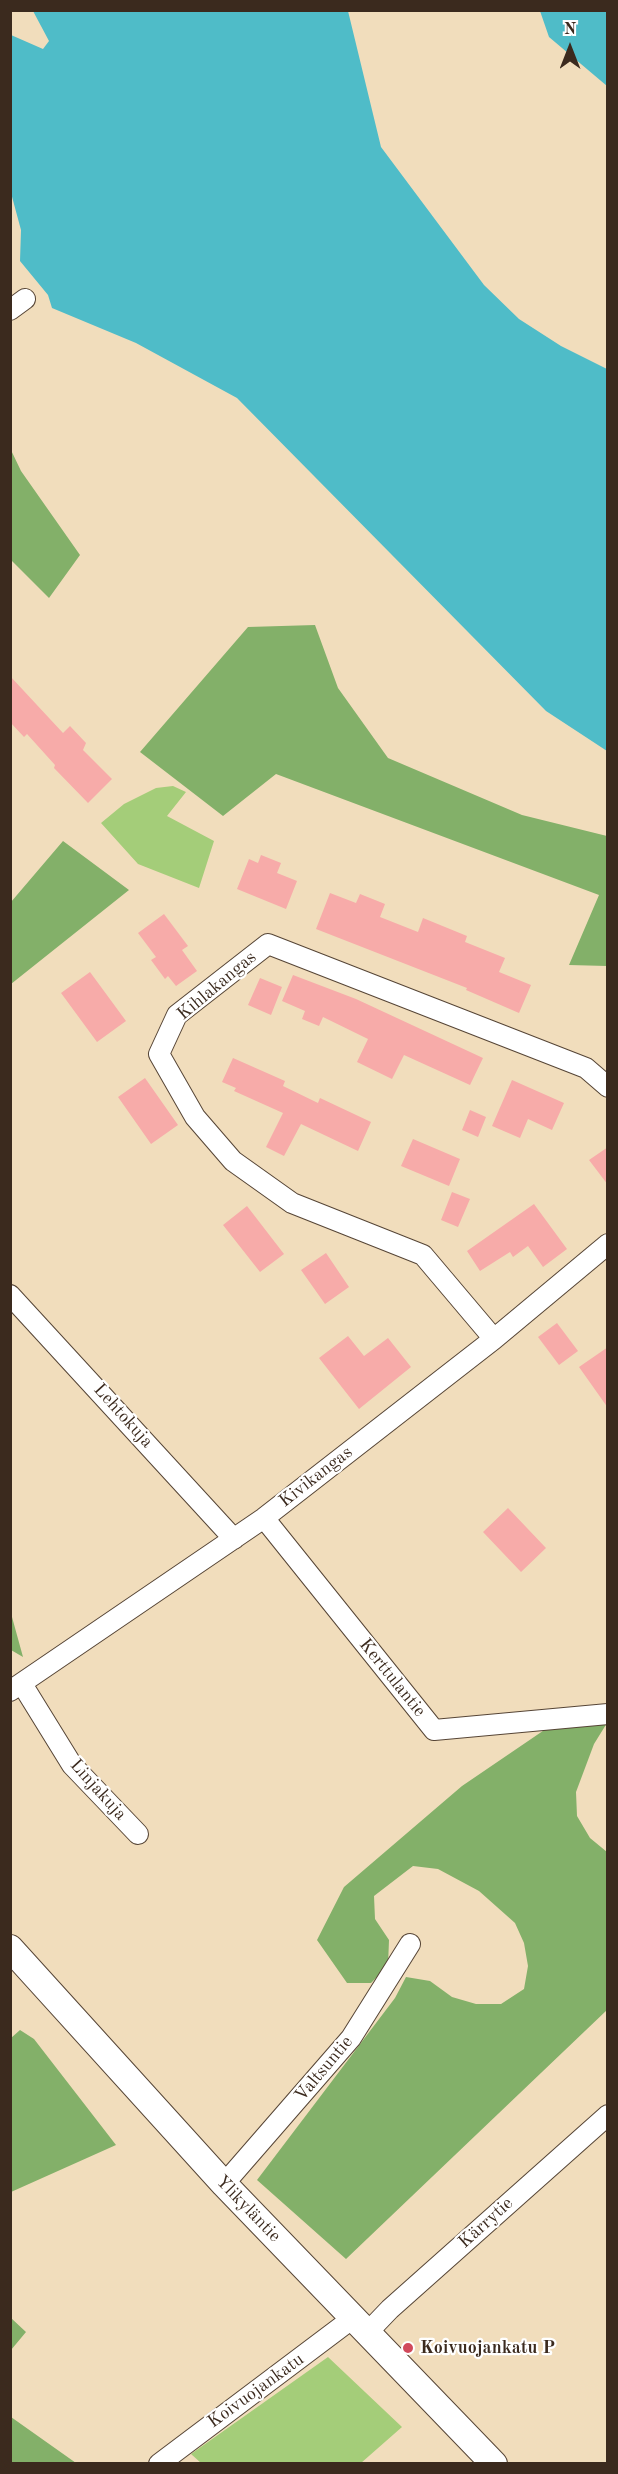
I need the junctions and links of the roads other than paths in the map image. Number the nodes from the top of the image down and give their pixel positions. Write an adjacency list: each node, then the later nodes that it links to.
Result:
1 (608, 1088): 4 (street, Kihlakangas)
2 (608, 1244): 4 (street, Kivikangas)
3 (10, 1295): 6 (street, Lehtokuja)
4 (494, 1339): 5 (street, Kivikangas)
5 (264, 1518): 6 (street, Kivikangas); 8 (street, Kerttulantie)
6 (234, 1539): 7 (street, Kivikangas)
7 (16, 1688): 9 (street, Linjakuja)
8 (608, 1714)
9 (138, 1834)
10 (410, 1944): 13 (street, Valtsuntie)
11 (10, 1948): 13 (main road, Ylikyläntie)
12 (608, 2115): 14 (street, Kärrytie)
13 (224, 2184): 14 (main road, Ylikyläntie)
14 (360, 2326): 15 (street, Koivuojankatu); 16 (main road, Ylikyläntie)
15 (170, 2460)
16 (494, 2463)

